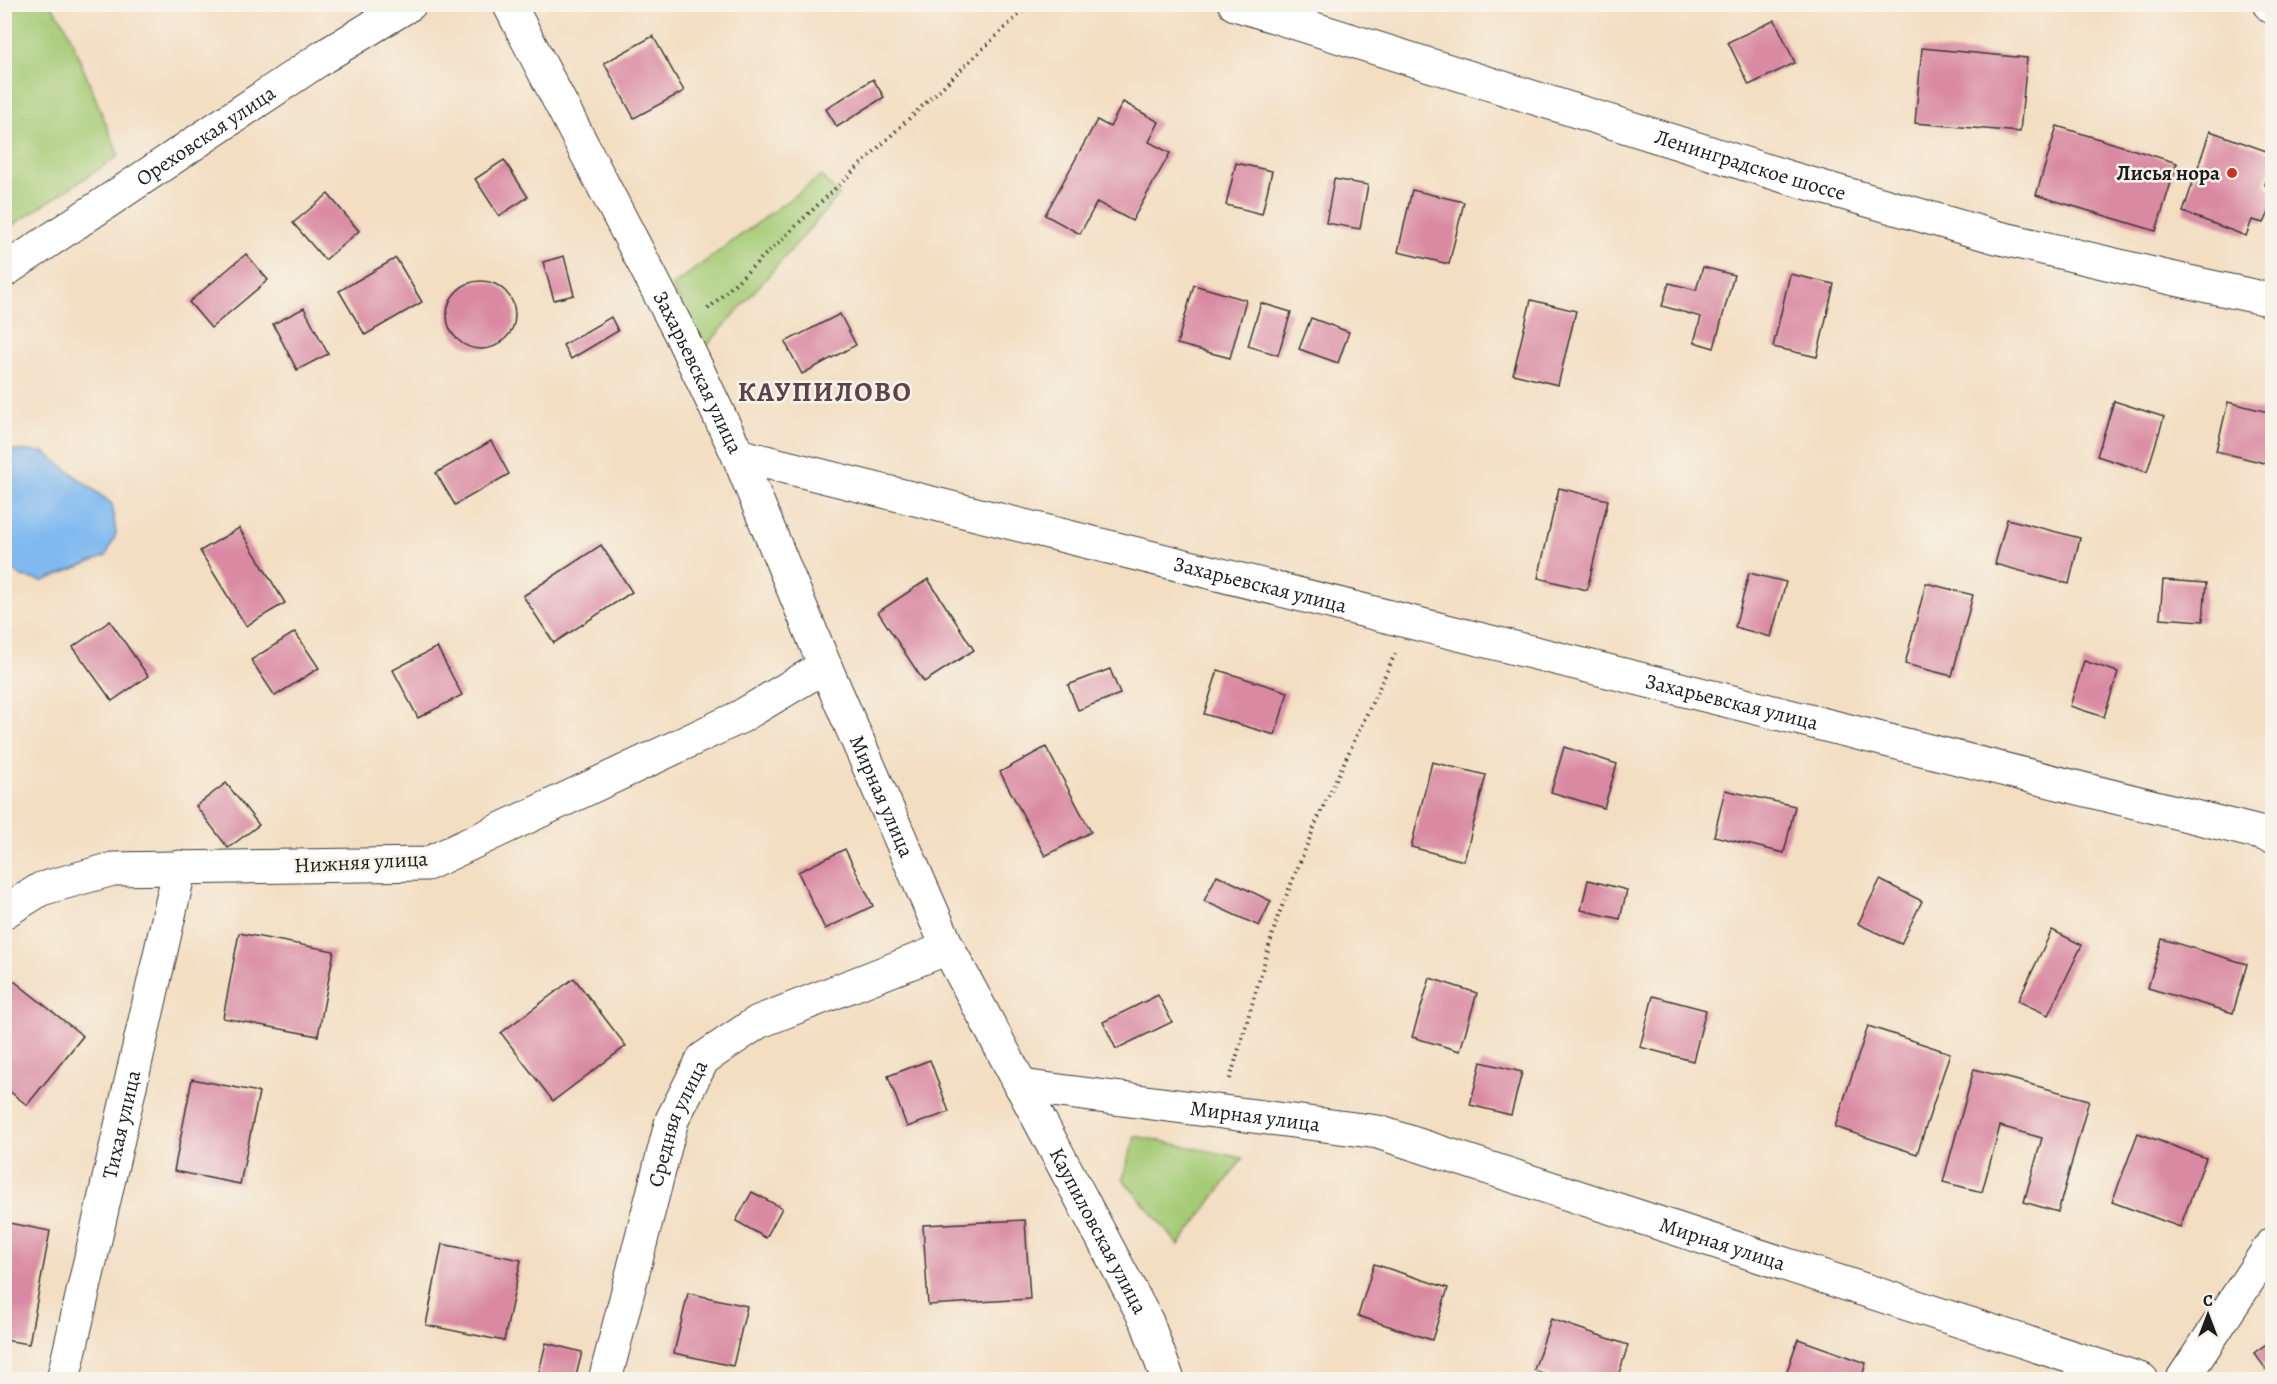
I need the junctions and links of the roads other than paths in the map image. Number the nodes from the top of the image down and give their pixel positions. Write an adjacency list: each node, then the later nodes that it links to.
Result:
1 (410, 4): 4 (street, Ореховская улица)
2 (509, 4): 6 (street, Захарьевская улица)
3 (1235, 4): 5 (street, Ленинградское шоссе)
4 (4, 271)
5 (2272, 300)
6 (738, 455): 7 (street, Мирная улица); 8 (street, Захарьевская улица)
7 (825, 666): 9 (street, Нижняя улица); 11 (street, Мирная улица)
8 (2272, 836)
9 (180, 867): 10 (street, Нижняя улица); 14 (street, Тихая улица)
10 (4, 912)
11 (948, 948): 12 (street, Мирная улица); 15 (street, Средняя улица)
12 (1021, 1086): 16 (street, Каупиловская улица); 17 (street, Мирная улица)
13 (2272, 1244): 18 (street)
14 (63, 1380)
15 (605, 1380)
16 (1168, 1380)
17 (2142, 1380)
18 (2182, 1380)

